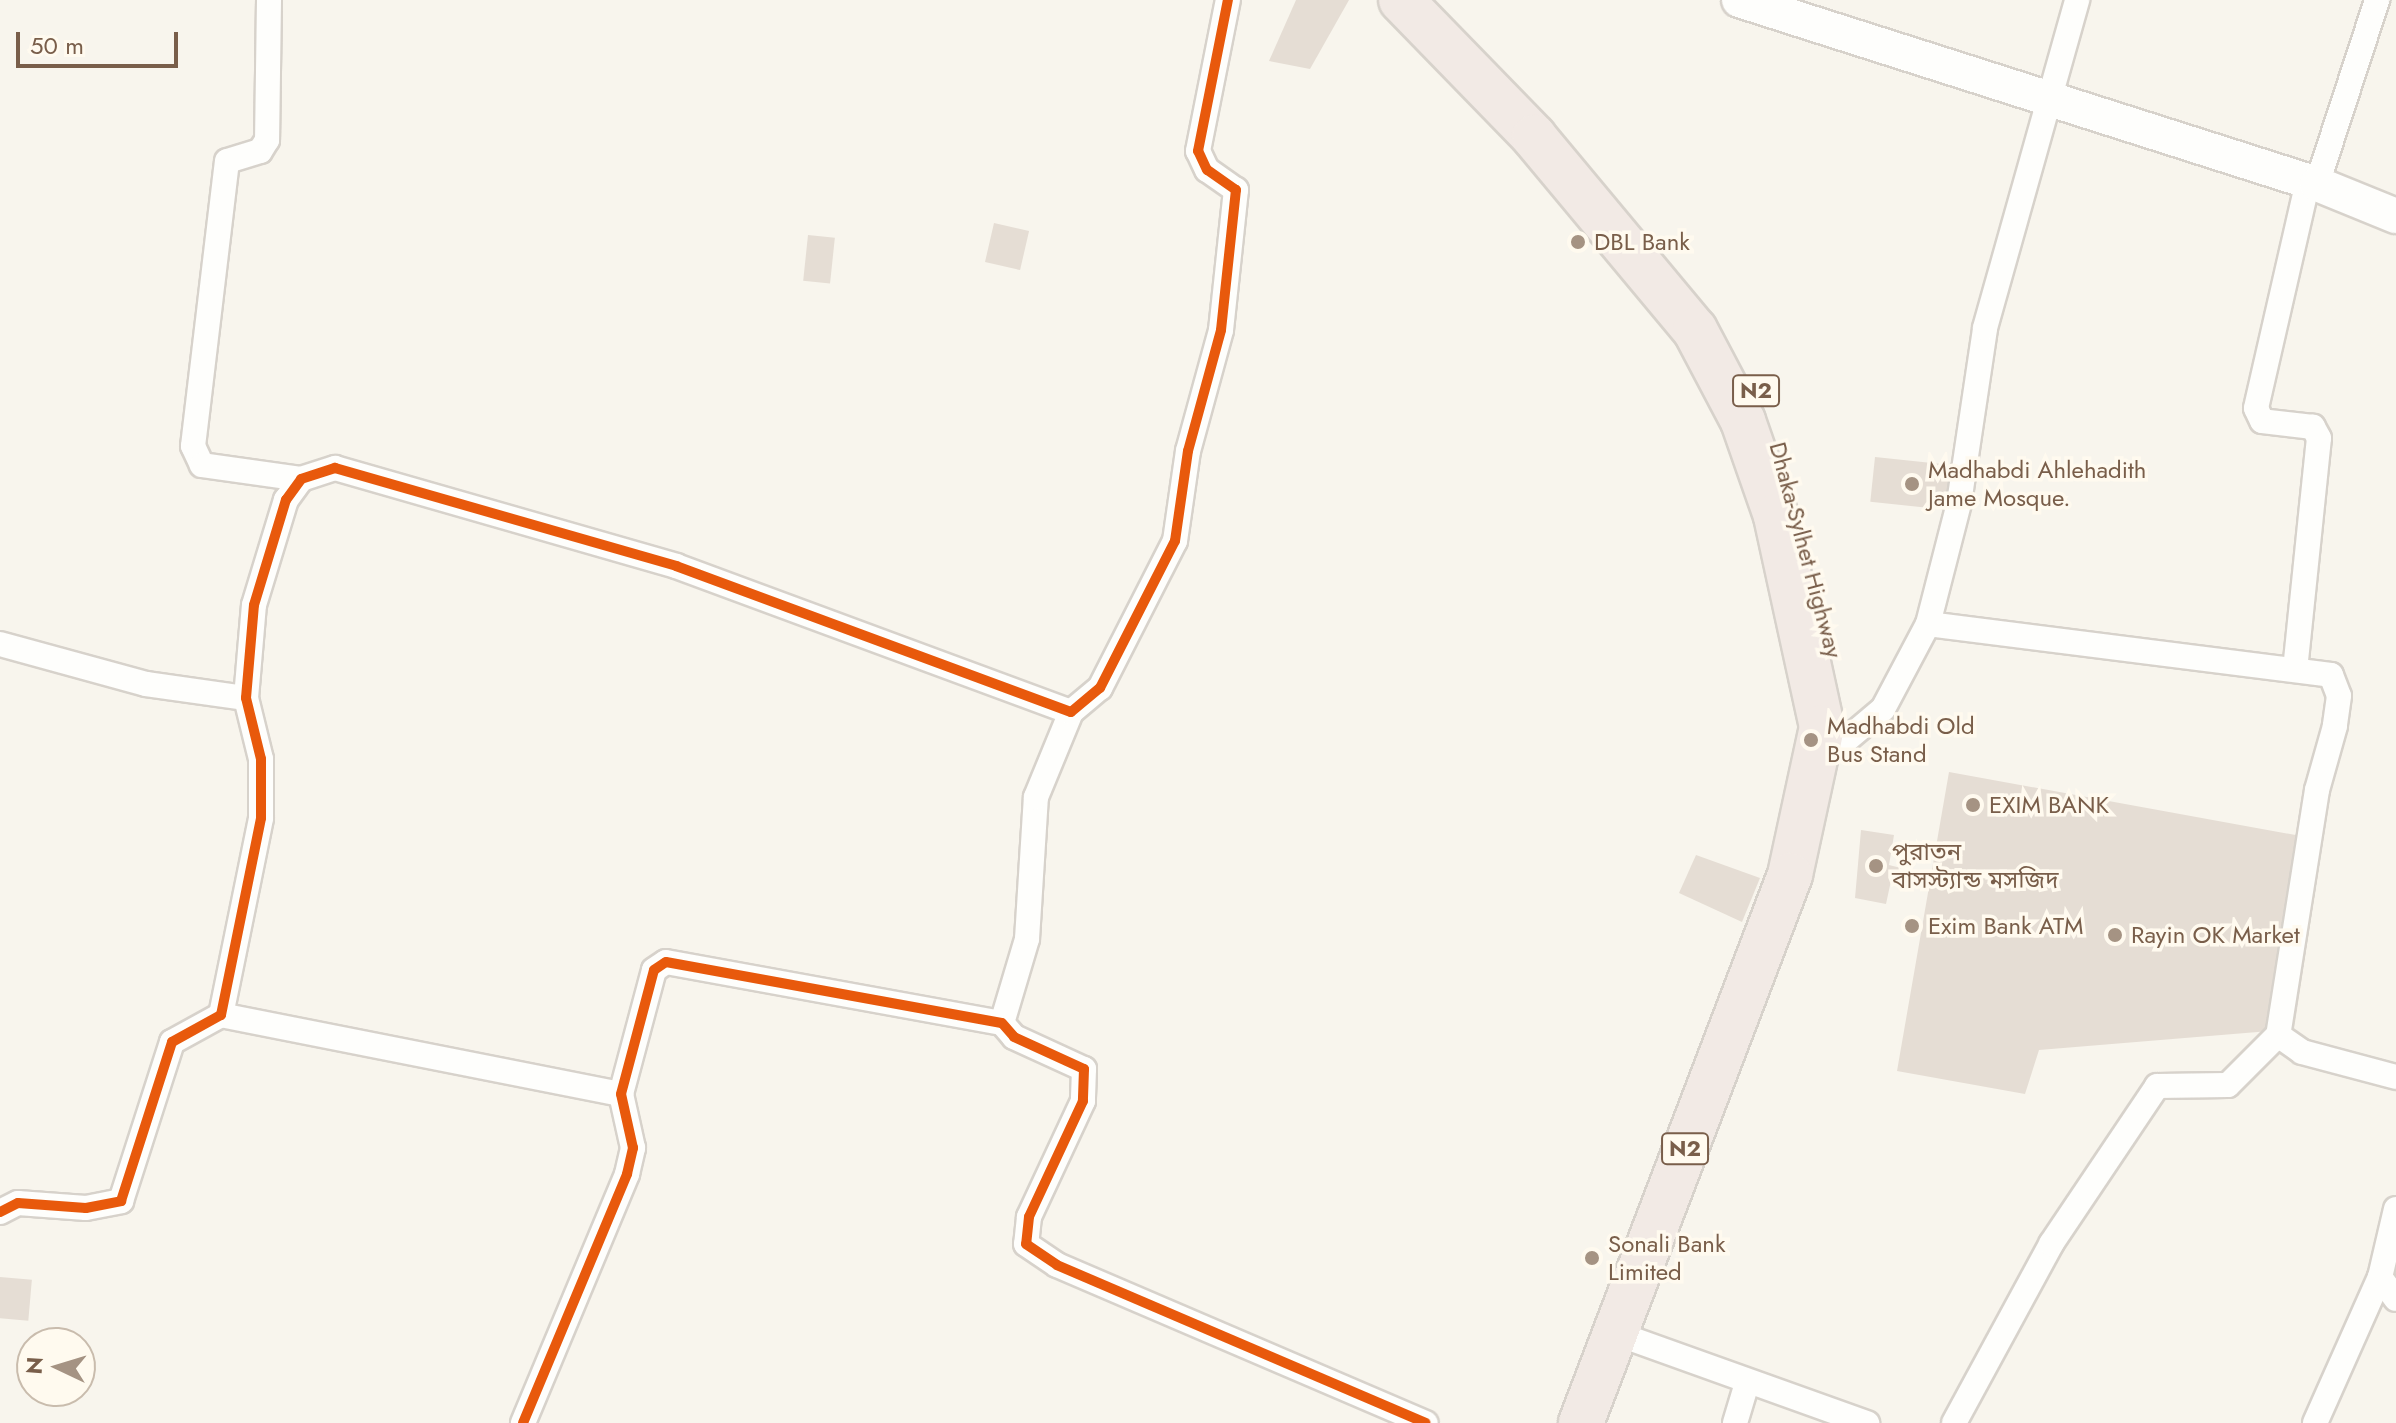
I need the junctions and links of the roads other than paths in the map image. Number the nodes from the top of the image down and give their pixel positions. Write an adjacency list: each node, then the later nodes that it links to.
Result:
1 (269, 0): 11 (street)
2 (1228, 0): 16 (street)
3 (1401, 0): 18 (highway, Dhaka-Sylhet Highway / N2)
4 (1431, 0): 17 (highway, Dhaka-Sylhet Highway / N2)
5 (1739, 0): 8 (street)
6 (2077, 0): 8 (street)
7 (2377, 0): 9 (street)
8 (2048, 101): 9 (street); 12 (street)
9 (2313, 183): 10 (street); 14 (street)
10 (2396, 216)
11 (301, 479): 15 (street); 16 (street)
12 (1928, 624): 14 (street); 17 (street)
13 (0, 644): 15 (street)
14 (2295, 670): 21 (street)
15 (246, 698): 19 (street)
16 (1071, 712): 20 (street)
17 (1845, 741): 18 (highway, Dhaka-Sylhet Highway / N2)
18 (1790, 875): 28 (highway, Dhaka-Sylhet Highway / N2)
19 (221, 1015): 23 (street); 25 (street)
20 (1002, 1023): 23 (street); 31 (street)
21 (2278, 1035): 22 (street); 35 (street)
22 (2396, 1077)
23 (621, 1094): 30 (street)
24 (2396, 1209): 26 (street)
25 (0, 1212)
26 (2380, 1277): 27 (street); 36 (street)
27 (2396, 1299)
28 (1615, 1333): 29 (street); 32 (highway, Dhaka-Sylhet Highway / N2)
29 (1747, 1383): 33 (street); 34 (street)
30 (523, 1423)
31 (1426, 1423)
32 (1581, 1423)
33 (1735, 1423)
34 (1867, 1423)
35 (1954, 1423)
36 (2315, 1423)

